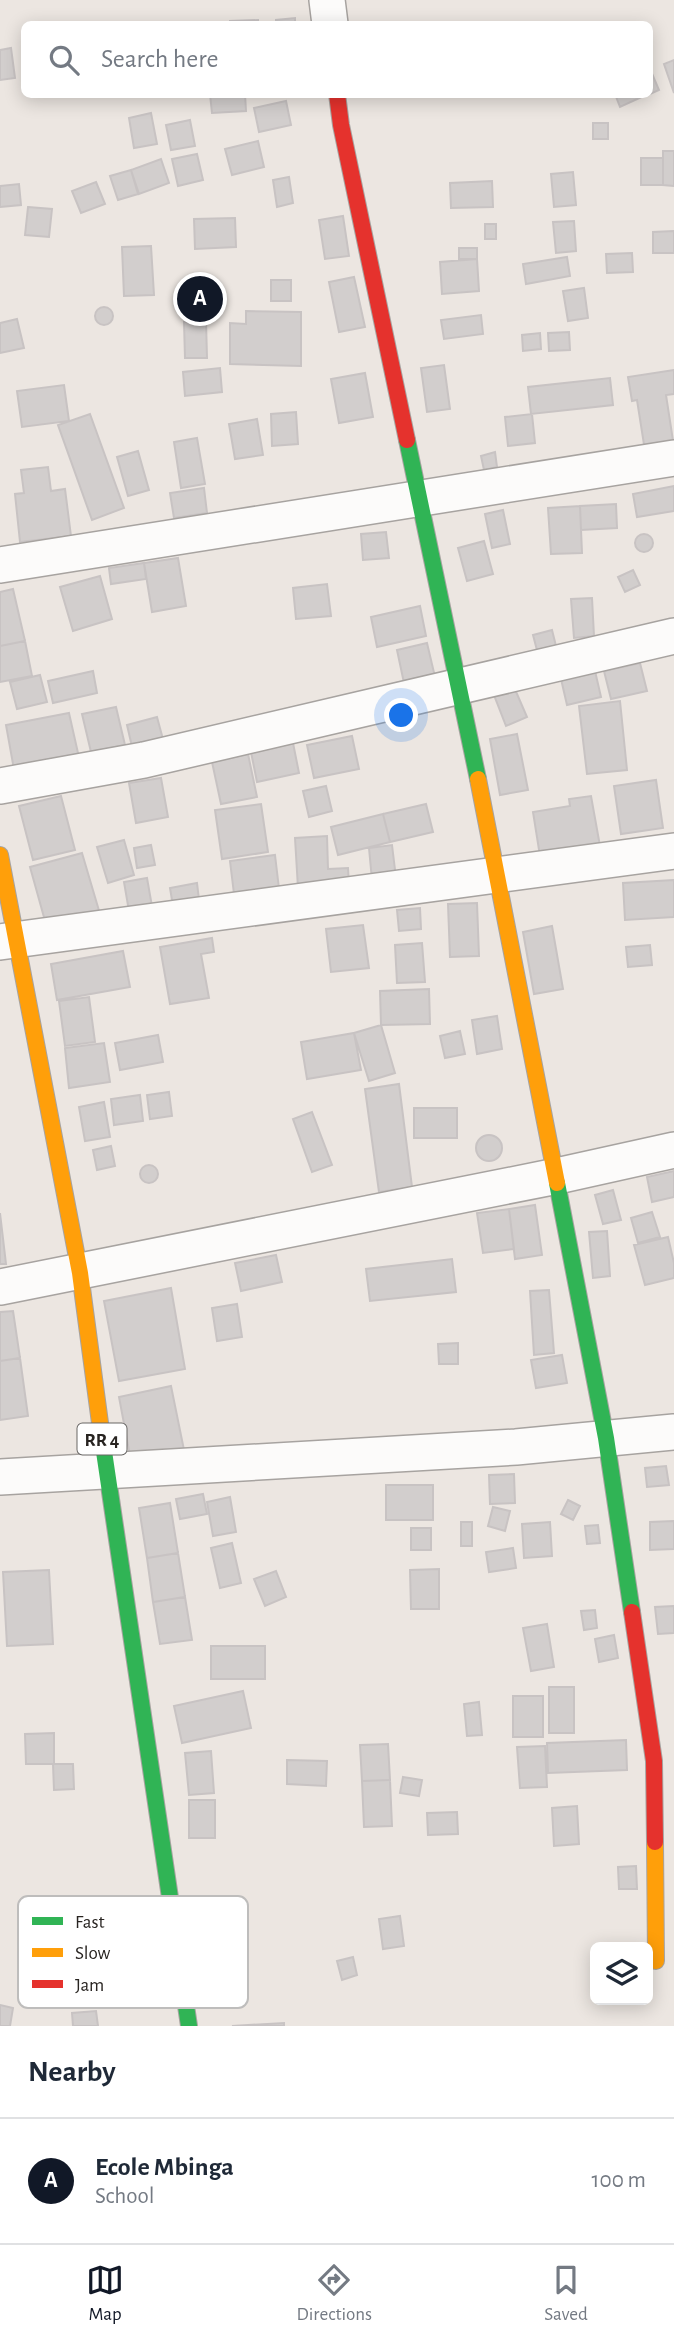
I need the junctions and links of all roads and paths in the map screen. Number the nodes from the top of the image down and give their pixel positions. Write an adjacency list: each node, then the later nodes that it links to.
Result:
1 (327, 0): 2 (street)
2 (330, 21)
3 (338, 98): 5 (street)
4 (674, 458): 5 (street)
5 (420, 498): 6 (street); 8 (street)
6 (0, 565)
7 (674, 636): 8 (street)
8 (459, 686): 9 (street); 12 (street)
9 (0, 786)
10 (674, 850): 12 (street)
11 (0, 855): 13 (street, RR 4)
12 (498, 874): 13 (street); 15 (street)
13 (8, 941): 16 (street, RR 4)
14 (674, 1150): 15 (street)
15 (557, 1176): 16 (street); 19 (street)
16 (80, 1273): 17 (street); 20 (street, RR 4)
17 (0, 1287)
18 (674, 1432): 19 (street)
19 (606, 1438): 20 (street); 23 (street)
20 (106, 1470): 21 (street); 22 (street, RR 4)
21 (0, 1476)
22 (170, 1896)
23 (656, 1961)
24 (186, 2008): 25 (street, RR 4)
25 (189, 2026)

